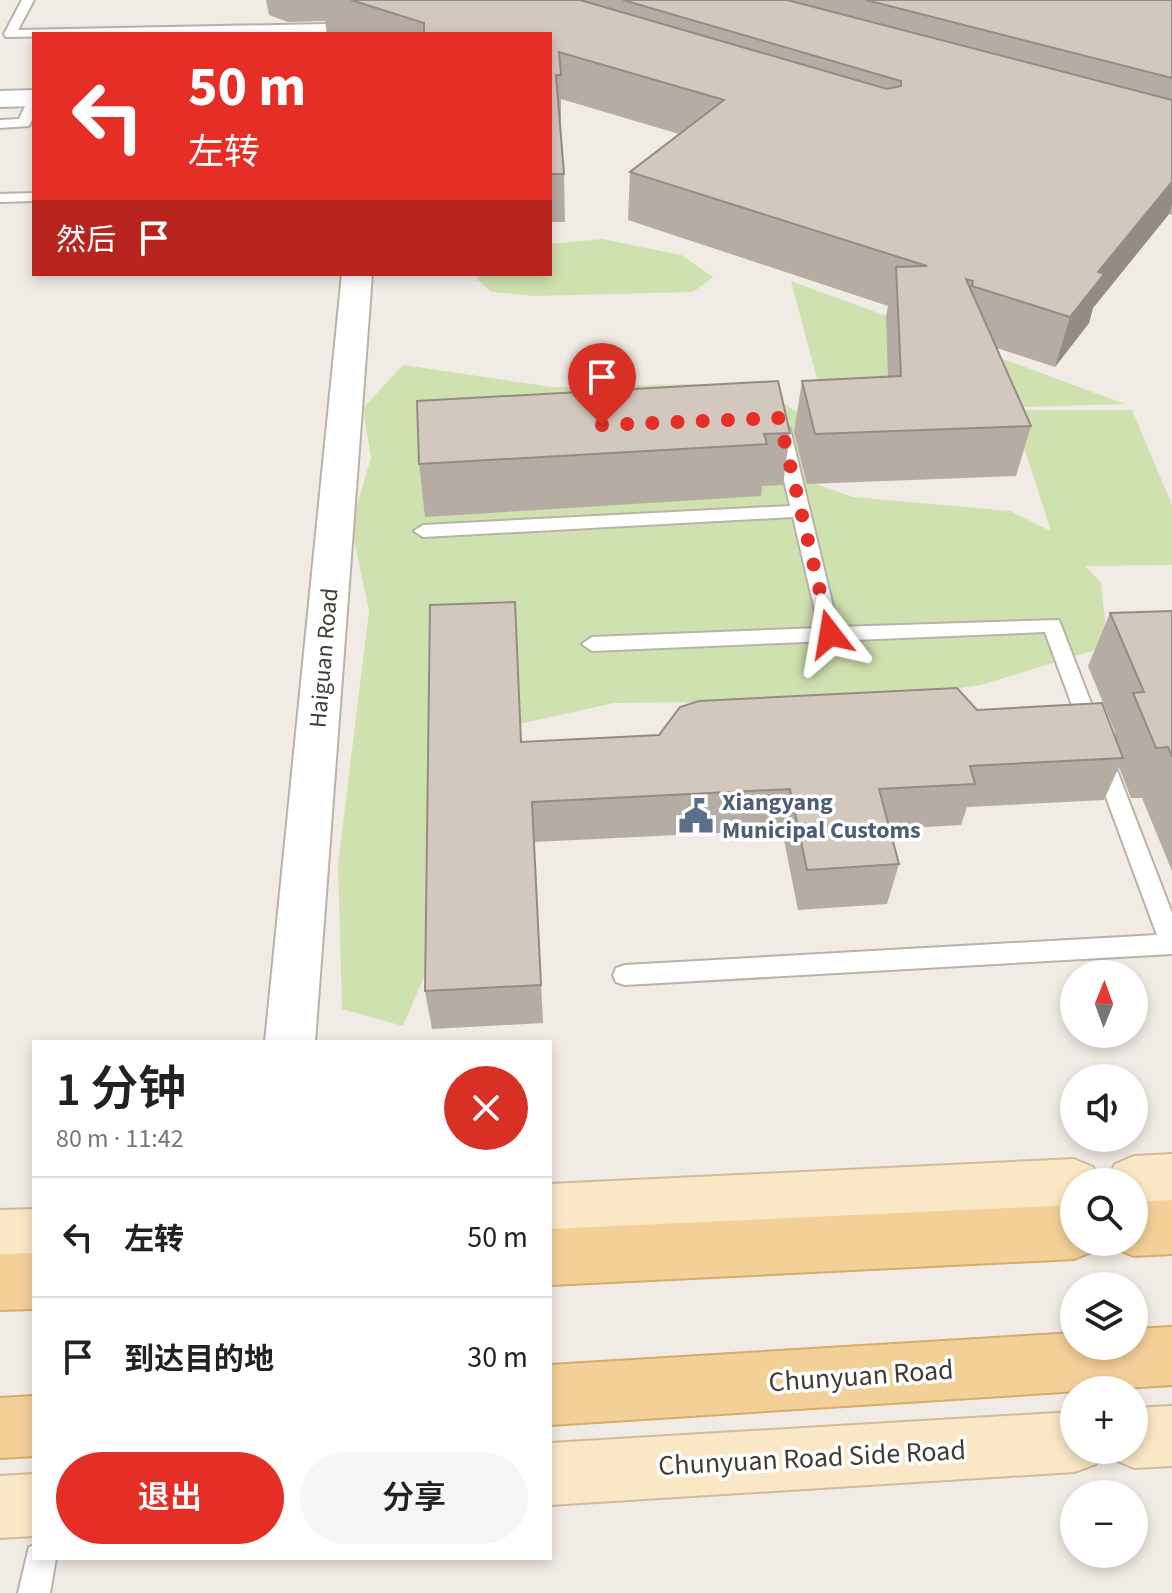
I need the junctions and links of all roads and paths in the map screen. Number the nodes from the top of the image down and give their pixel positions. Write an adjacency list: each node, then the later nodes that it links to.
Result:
1 (28, 0): 4 (lane)
2 (385, 0): 3 (lane)
3 (115, 32)
4 (32, 34)
5 (0, 99): 6 (street)
6 (32, 99)
7 (29, 123): 8 (lane)
8 (0, 124)
9 (32, 197): 10 (lane)
10 (0, 198)
11 (357, 276): 19 (street, Haiguan Road)
12 (763, 418): 13 (lane)
13 (800, 511): 14 (lane); 15 (lane)
14 (423, 531)
15 (830, 634): 16 (lane); 17 (lane)
16 (592, 644)
17 (1172, 944): 18 (lane)
18 (625, 975)
19 (290, 1040)
20 (1172, 1180): 21 (street)
21 (1148, 1181)
22 (1060, 1186): 23 (street)
23 (552, 1211)
24 (1172, 1227): 25 (main road)
25 (1148, 1228)
26 (1060, 1233): 29 (main road)
27 (32, 1236): 28 (street)
28 (0, 1237)
29 (552, 1257)
30 (32, 1281): 31 (main road)
31 (0, 1282)
32 (1172, 1356): 33 (main road, Chunyuan Road)
33 (552, 1395)
34 (32, 1426): 35 (main road)
35 (0, 1428)
36 (1172, 1436): 37 (street)
37 (1148, 1437)
38 (1060, 1443): 39 (street, Chunyuan Road Side Road)
39 (552, 1474)
40 (32, 1505): 41 (street)
41 (0, 1507)
42 (40, 1560): 43 (lane)
43 (34, 1593)

